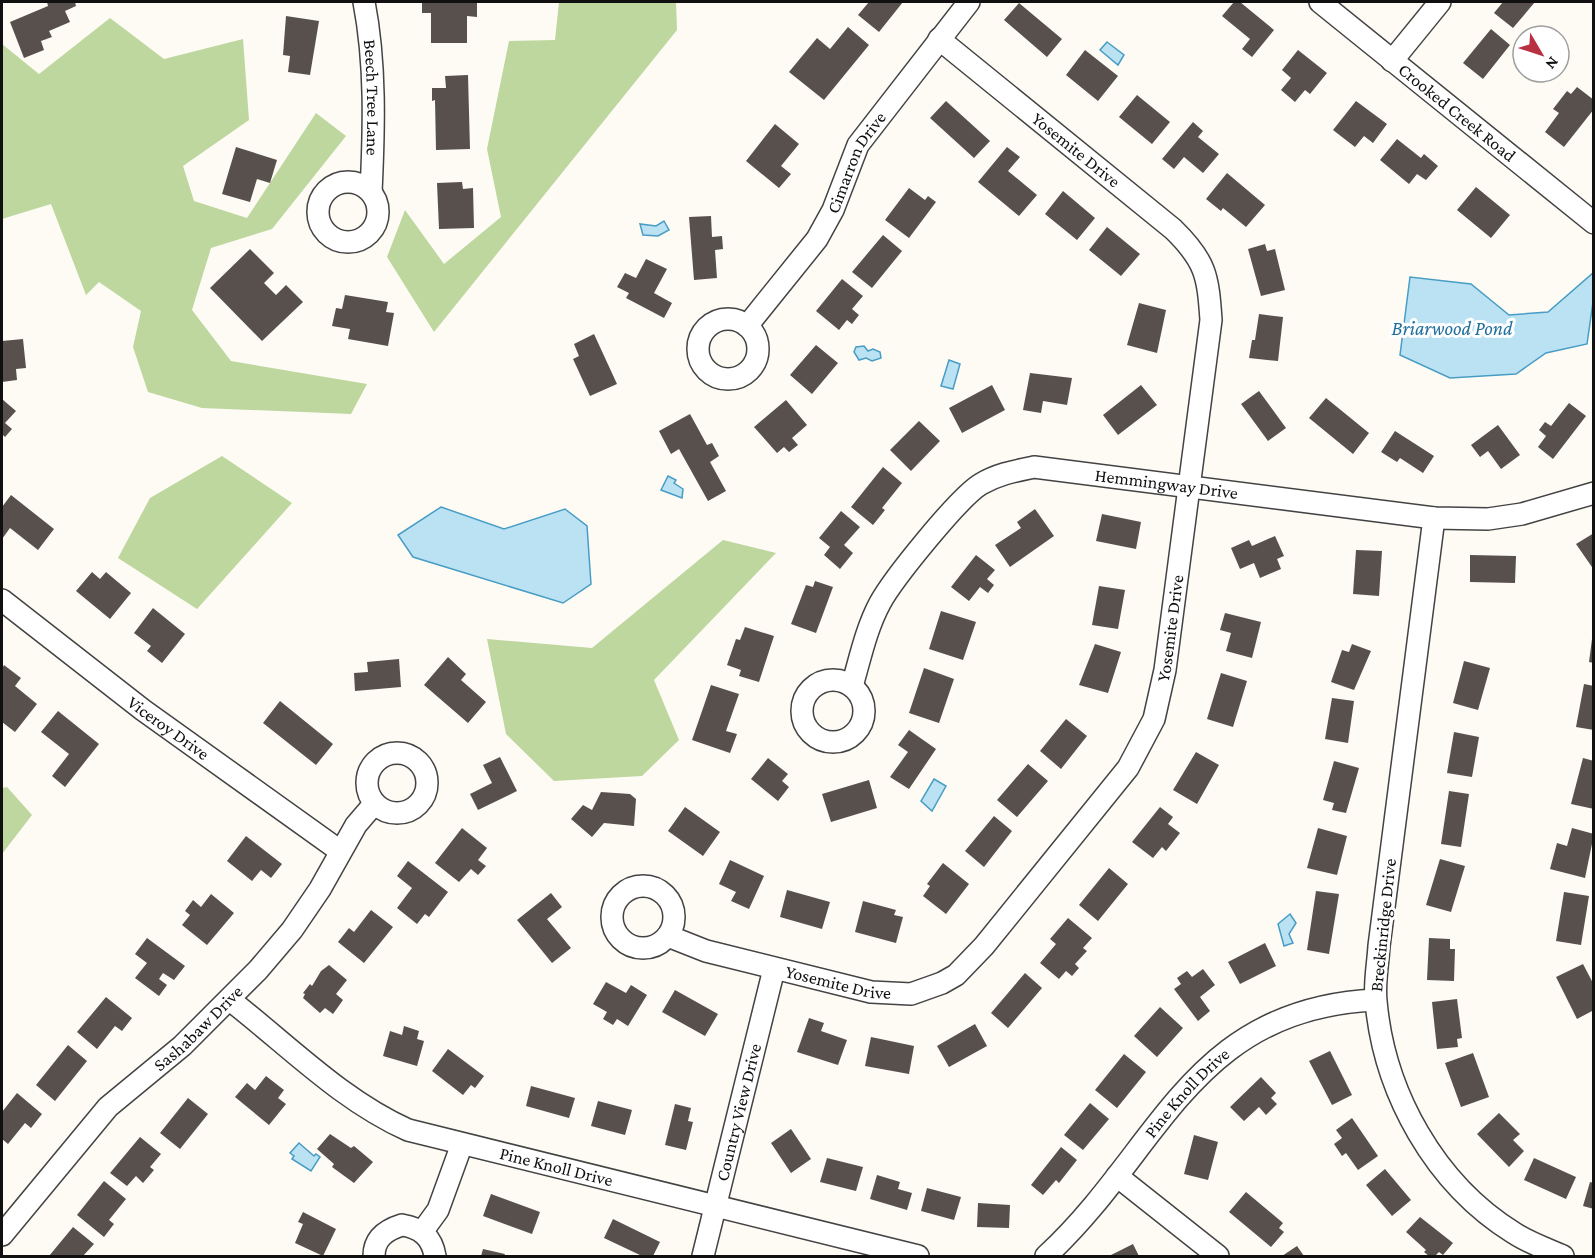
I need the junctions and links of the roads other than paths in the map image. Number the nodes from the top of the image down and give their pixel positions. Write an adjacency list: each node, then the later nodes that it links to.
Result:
1 (364, 2): 7 (street, Beech Tree Lane)
2 (969, 2): 5 (street, Cimarron Drive)
3 (1320, 2): 6 (street, Crooked Creek Road)
4 (1440, 2): 6 (street)
5 (939, 39): 9 (street, Cimarron Drive); 10 (street, Yosemite Drive)
6 (1392, 61): 8 (street, Crooked Creek Road)
7 (371, 192)
8 (1591, 216)
9 (747, 326)
10 (1187, 488): 12 (street, Hemmingway Drive); 14 (street, Hemmingway Drive); 18 (street, Yosemite Drive)
11 (1593, 493): 12 (street, Hemmingway Drive)
12 (1434, 518): 20 (street, Breckinridge Drive)
13 (2, 600): 16 (street, Viceroy Drive)
14 (852, 686)
15 (374, 804): 16 (street, Sashabaw Drive)
16 (340, 851): 19 (street, Sashabaw Drive)
17 (668, 936): 18 (street, Yosemite Drive)
18 (774, 969): 23 (street, Country View Drive)
19 (230, 1000): 21 (street, Pine Knoll Drive); 25 (street, Sashabaw Drive)
20 (1375, 1000): 22 (street, Pine Knoll Drive); 32 (street, Breckinridge Drive)
21 (462, 1144): 23 (street, Pine Knoll Drive); 24 (street)
22 (1117, 1176): 30 (street, Pine Knoll Drive); 31 (street)
23 (715, 1207): 28 (street, Country View Drive); 29 (street, Pine Knoll Drive)
24 (422, 1232): 26 (street); 27 (street)
25 (2, 1234)
26 (374, 1257)
27 (435, 1257)
28 (703, 1257)
29 (918, 1257)
30 (1046, 1257)
31 (1218, 1257)
32 (1563, 1257)

